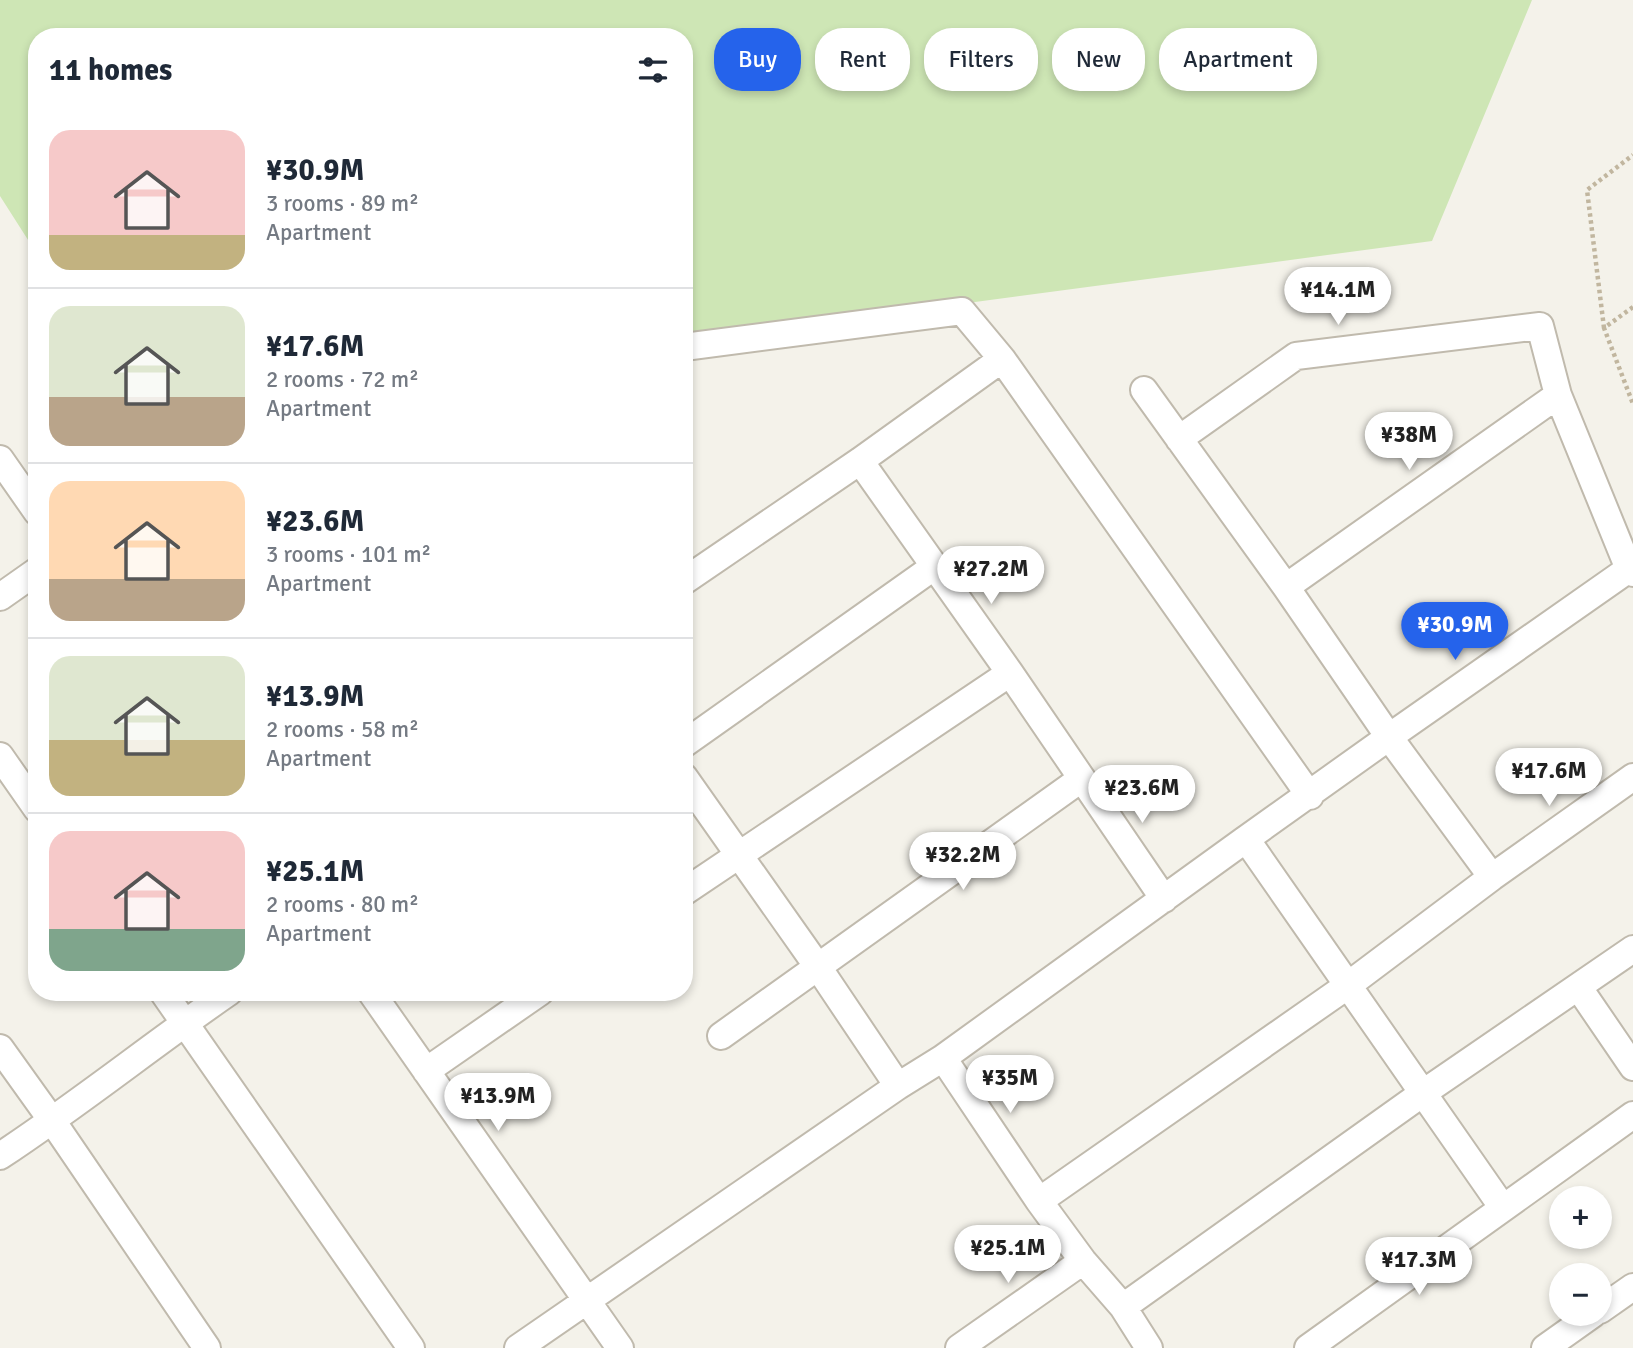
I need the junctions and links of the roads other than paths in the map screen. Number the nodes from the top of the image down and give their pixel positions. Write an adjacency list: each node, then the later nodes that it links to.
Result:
1 (693, 346): 2 (street)
2 (1002, 359): 7 (street); 23 (street)
3 (1144, 390): 5 (street)
4 (1558, 395): 5 (street); 10 (street); 13 (street)
5 (1179, 439): 13 (street)
6 (0, 459): 8 (street)
7 (860, 461): 9 (street); 11 (street)
8 (28, 499)
9 (934, 566): 15 (street); 17 (street)
10 (1631, 571): 16 (street)
11 (693, 575)
12 (28, 577): 14 (street)
13 (1286, 587): 16 (street)
14 (0, 597)
15 (1010, 673): 20 (street); 25 (street)
16 (1389, 737): 23 (street); 26 (street)
17 (693, 738)
18 (0, 756): 22 (street)
19 (1633, 777): 26 (street)
20 (1081, 779): 28 (street); 30 (street)
21 (693, 790): 25 (street)
22 (28, 796)
23 (1310, 796): 24 (street)
24 (1246, 839): 28 (street); 31 (street)
25 (738, 855): 27 (street); 30 (street)
26 (1492, 877): 31 (street)
27 (693, 886)
28 (1164, 899): 40 (street)
29 (1633, 950): 32 (street)
30 (818, 967): 38 (street); 43 (street)
31 (1347, 985): 44 (street); 48 (street)
32 (1579, 988): 41 (street); 44 (street)
33 (169, 1001): 37 (street)
34 (216, 1001): 37 (street)
35 (377, 1001): 42 (street)
36 (527, 1001): 42 (street)
37 (184, 1023): 46 (street); 57 (street)
38 (721, 1036)
39 (0, 1048): 46 (street)
40 (943, 1058): 43 (street); 48 (street)
41 (1633, 1067)
42 (426, 1071): 52 (street)
43 (898, 1086): 52 (street)
44 (1423, 1093): 49 (street); 54 (street)
45 (1633, 1115): 49 (street)
46 (52, 1122): 47 (street); 56 (street)
47 (0, 1156)
48 (1039, 1201): 50 (street)
49 (1503, 1208): 62 (street)
50 (1083, 1261): 54 (street); 60 (street)
51 (1633, 1287): 53 (street)
52 (587, 1301): 58 (street); 59 (street)
53 (1612, 1302)
54 (1122, 1307): 61 (street)
55 (1577, 1326): 63 (street)
56 (206, 1348)
57 (411, 1348)
58 (518, 1348)
59 (620, 1348)
60 (959, 1348)
61 (1149, 1348)
62 (1308, 1348)
63 (1545, 1348)

